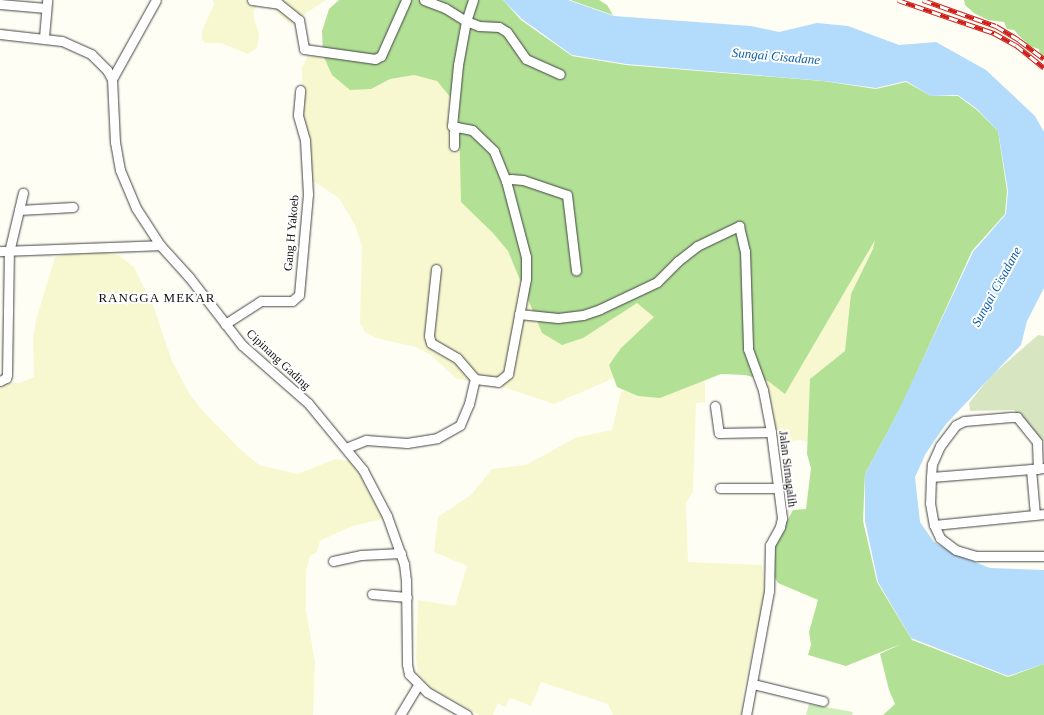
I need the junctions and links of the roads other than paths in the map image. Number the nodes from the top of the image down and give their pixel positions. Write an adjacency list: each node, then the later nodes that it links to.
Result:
1 (156, 0): 12 (street)
2 (252, 0): 3 (street)
3 (406, 0)
4 (424, 0): 8 (street)
5 (473, 0): 8 (street)
6 (0, 4): 7 (street)
7 (46, 4): 10 (street)
8 (466, 21): 11 (street); 14 (street)
9 (0, 34): 10 (street)
10 (44, 37): 12 (street)
11 (560, 74)
12 (112, 79): 20 (street, Cipinang Gading)
13 (300, 90): 25 (street, Gang H Yakoeb)
14 (452, 126): 15 (street); 16 (street)
15 (454, 146)
16 (506, 181): 23 (street); 24 (street)
17 (23, 193): 19 (street)
18 (72, 206): 19 (street)
19 (19, 210): 21 (street)
20 (160, 245): 21 (street); 25 (street, Cipinang Gading)
21 (5, 251): 27 (street)
22 (436, 269): 26 (street)
23 (576, 270)
24 (519, 314): 26 (street); 29 (street, Jalan Sirnagalih)
25 (225, 324): 30 (street, Cipinang Gading)
26 (475, 379): 30 (street)
27 (0, 381)
28 (715, 406): 29 (street)
29 (771, 432): 34 (street, Jalan Sirnagalih)
30 (346, 448): 37 (street, Cipinang Gading)
31 (1038, 469): 32 (street); 32 (street); 35 (street)
32 (931, 477): 36 (street)
33 (720, 488): 34 (street)
34 (778, 488): 42 (street, Jalan Sirnagalih)
35 (1039, 515): 36 (street)
36 (934, 525): 38 (street)
37 (400, 553): 39 (street); 41 (street, Cipinang Gading)
38 (1044, 556)
39 (333, 561)
40 (372, 594): 41 (street)
41 (407, 597): 43 (street, Cipinang Gading)
42 (753, 684): 44 (street); 47 (street, Jalan Sirnagalih)
43 (418, 685): 45 (street); 46 (street, Cipinang Gading)
44 (823, 701)
45 (400, 715)
46 (467, 715)
47 (746, 715)

